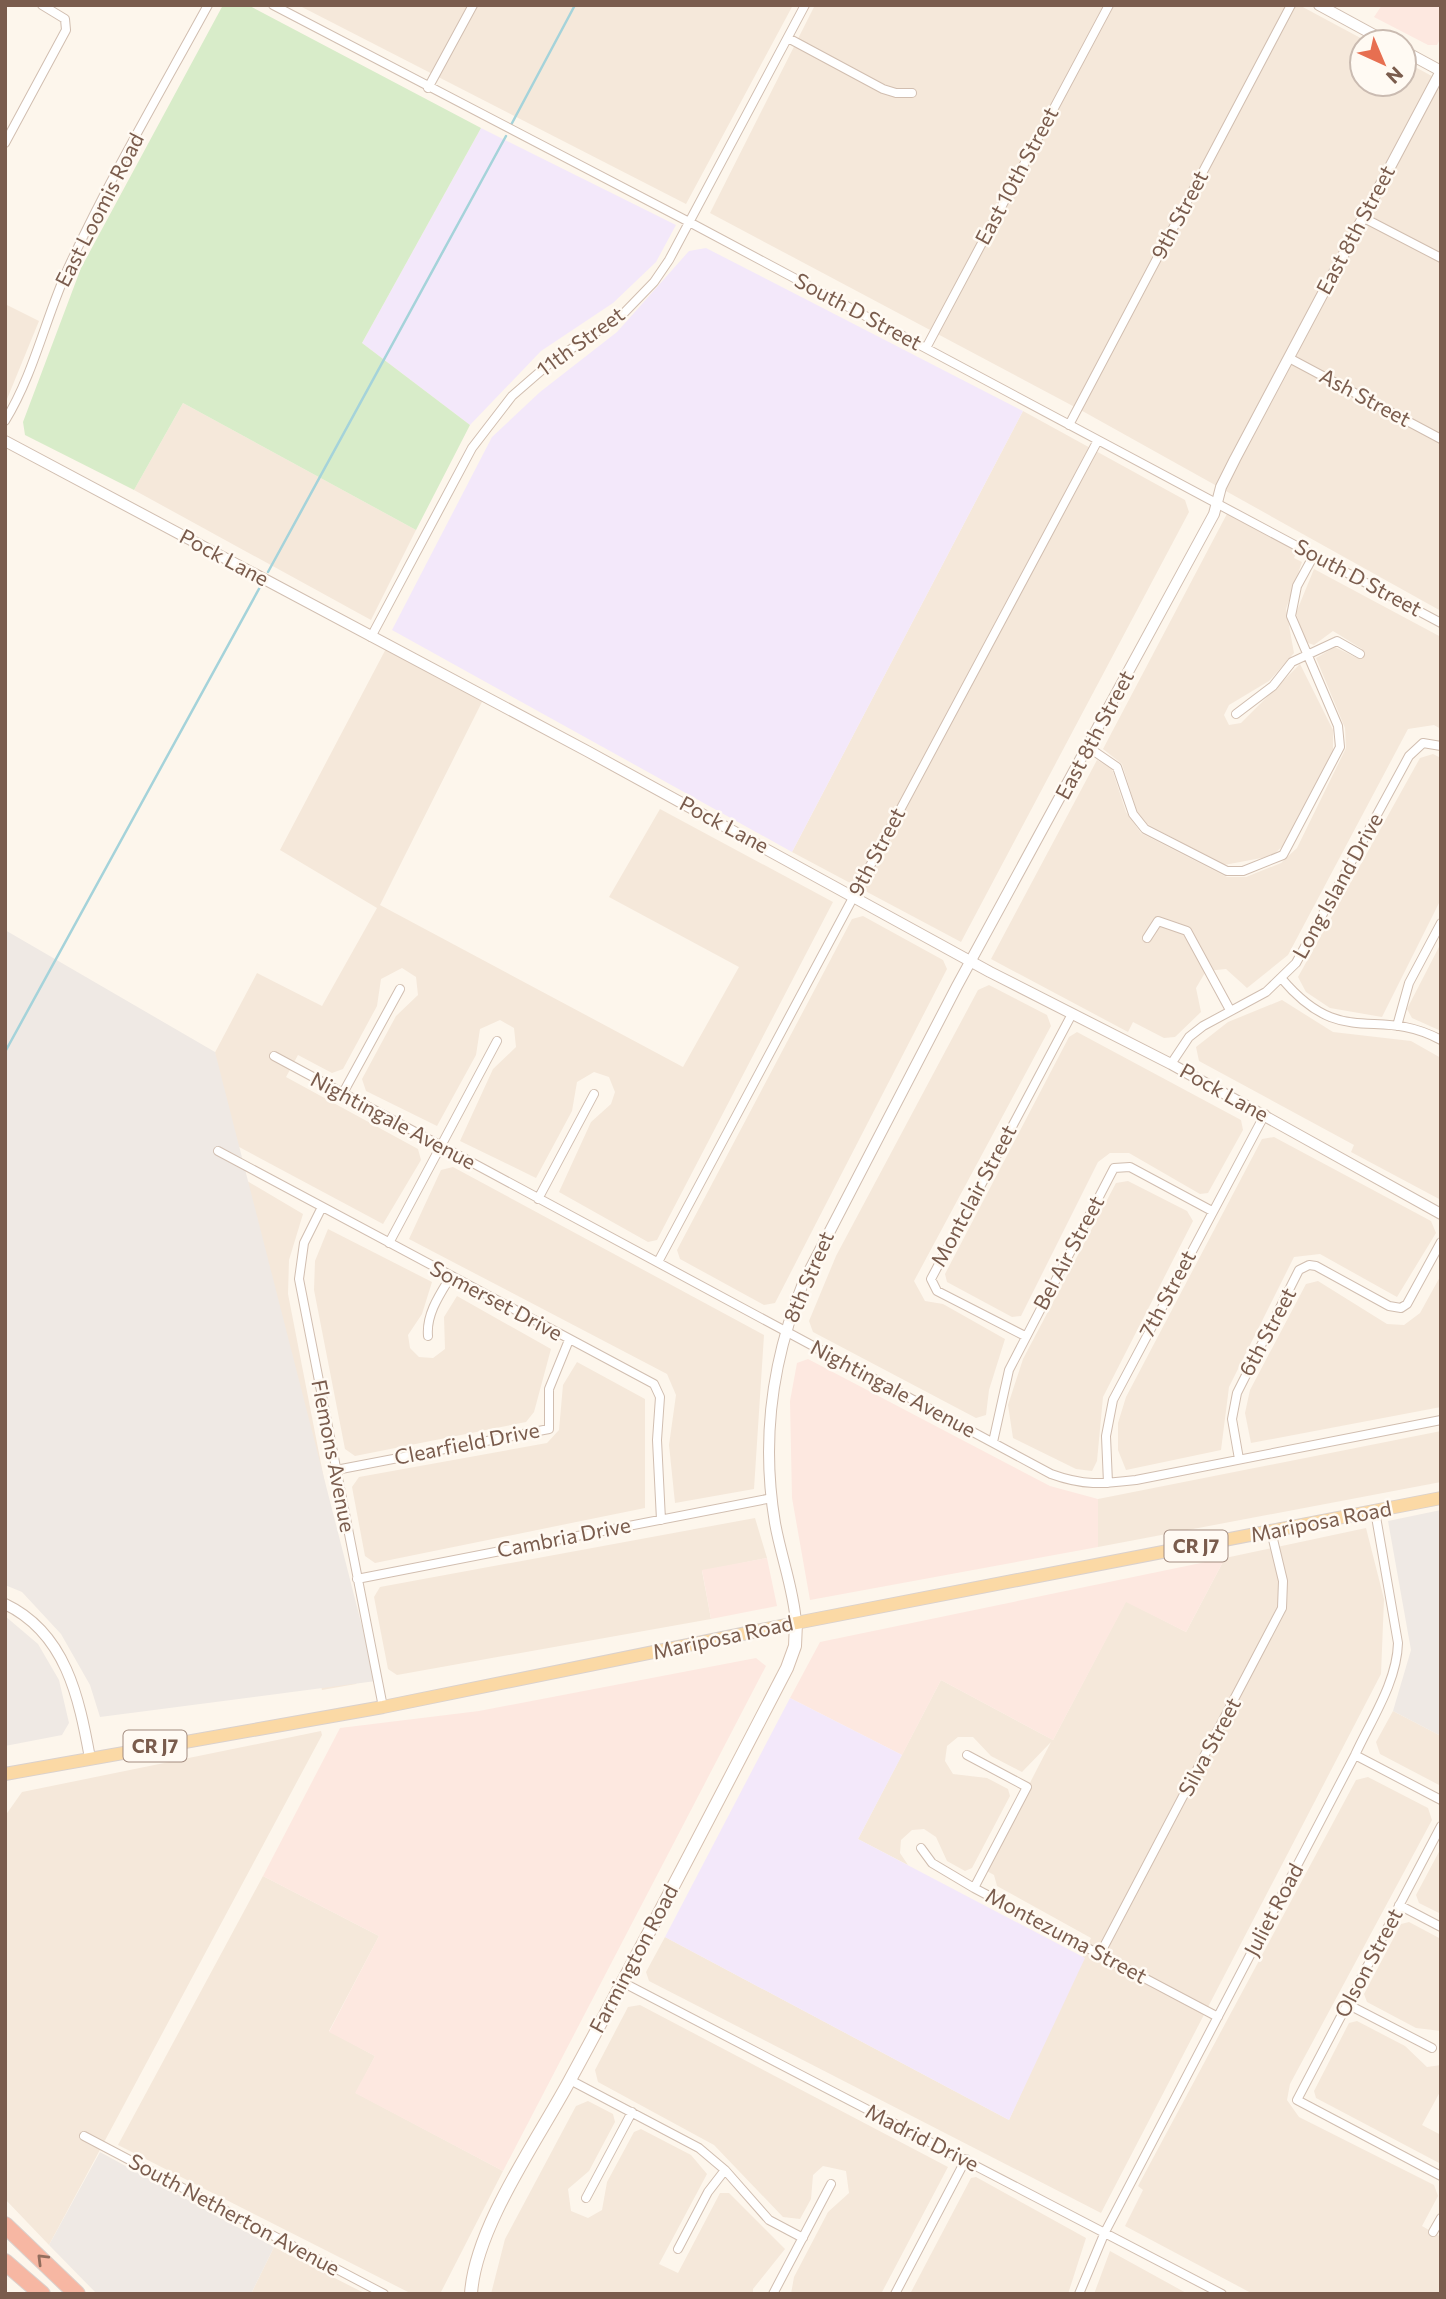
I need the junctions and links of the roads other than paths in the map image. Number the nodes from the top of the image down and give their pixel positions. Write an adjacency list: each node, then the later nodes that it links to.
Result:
1 (42, 5): 15 (street)
2 (208, 5): 21 (street, East Loomis Road)
3 (273, 5): 13 (street, South D Street)
4 (473, 5): 13 (street)
5 (805, 5): 10 (street, 11th Street)
6 (1109, 5): 19 (street, East 10th Street)
7 (1291, 5): 22 (street, 9th Street)
8 (1319, 5): 9 (street)
9 (1361, 28)
10 (788, 38): 14 (street); 17 (street, 11th Street)
11 (1418, 59): 12 (street)
12 (1441, 71): 16 (street, East 8th Street)
13 (428, 88): 17 (street, South D Street)
14 (912, 93)
15 (5, 143)
16 (1362, 217): 18 (street); 20 (street, East 8th Street)
17 (691, 223): 19 (street, South D Street); 29 (street, 11th Street)
18 (1441, 258)
19 (926, 348): 22 (street, South D Street)
20 (1289, 358): 23 (street, Ash Street); 26 (street, East 8th Street)
21 (5, 421)
22 (1069, 425): 25 (street, South D Street)
23 (1441, 439)
24 (5, 441): 29 (street, Pock Lane)
25 (1097, 442): 26 (street, South D Street); 35 (street, 9th Street)
26 (1217, 505): 27 (street, South D Street); 34 (street, East 8th Street)
27 (1314, 555): 28 (street, South D Street); 31 (street)
28 (1441, 623)
29 (371, 637): 35 (street, Pock Lane)
30 (1360, 654): 31 (street)
31 (1305, 655): 32 (street); 34 (street)
32 (1236, 714)
33 (1441, 746): 39 (street, Long Island Drive)
34 (1088, 747): 38 (street, East 8th Street)
35 (854, 896): 38 (street, Pock Lane); 59 (street, 9th Street)
36 (1441, 923): 43 (street)
37 (1147, 938): 41 (street)
38 (971, 961): 42 (street, Pock Lane); 61 (street, 8th Street)
39 (1282, 979): 41 (street, Long Island Drive); 43 (street)
40 (400, 989): 48 (street)
41 (1230, 1010): 47 (street, Long Island Drive)
42 (1072, 1014): 47 (street, Pock Lane); 63 (street, Montclair Street)
43 (1397, 1026): 44 (street)
44 (1441, 1040)
45 (497, 1041): 51 (street)
46 (274, 1056): 48 (street, Nightingale Avenue)
47 (1171, 1064): 50 (street, Pock Lane)
48 (343, 1093): 51 (street, Nightingale Avenue)
49 (594, 1094): 53 (street)
50 (1265, 1114): 55 (street, 7th Street); 56 (street, Pock Lane)
51 (440, 1146): 53 (street, Nightingale Avenue); 58 (street)
52 (218, 1151): 54 (street, Somerset Drive)
53 (538, 1199): 59 (street, Nightingale Avenue)
54 (322, 1207): 58 (street, Somerset Drive); 68 (street, Flemons Avenue)
55 (1212, 1211): 63 (street, Bel Air Street); 69 (street, 7th Street)
56 (1441, 1214)
57 (1441, 1242): 67 (street, 6th Street)
58 (388, 1243): 60 (street, Somerset Drive)
59 (658, 1262): 61 (street, Nightingale Avenue)
60 (451, 1276): 62 (street); 64 (street, Somerset Drive)
61 (787, 1332): 66 (street, Nightingale Avenue); 70 (street, 8th Street)
62 (428, 1336)
63 (1025, 1336): 66 (street, Bel Air Street)
64 (569, 1340): 68 (street, Clearfield Drive); 73 (street, Somerset Drive)
65 (1441, 1420): 67 (street, Nightingale Avenue)
66 (993, 1442): 69 (street, Nightingale Avenue)
67 (1239, 1459): 69 (street, Nightingale Avenue)
68 (336, 1470): 75 (street, Flemons Avenue)
69 (1108, 1483)
70 (772, 1499): 73 (street, Cambria Drive); 77 (street, 8th Street)
71 (1441, 1499): 72 (main road, Mariposa Road / CR J7)
72 (1375, 1511): 74 (main road, Mariposa Road / CR J7); 80 (street, Juliet Road)
73 (660, 1520): 75 (street, Cambria Drive)
74 (1271, 1531): 77 (main road, Mariposa Road / CR J7); 89 (street, Silva Street)
75 (357, 1579): 78 (street, Flemons Avenue)
76 (5, 1604): 81 (street)
77 (796, 1623): 78 (main road, Mariposa Road / CR J7); 90 (main road, Farmington Road)
78 (383, 1707): 81 (main road, Mariposa Road / CR J7)
79 (967, 1755): 86 (street)
80 (1355, 1755): 83 (street); 92 (street, Juliet Road)
81 (90, 1758): 82 (main road, Mariposa Road / CR J7)
82 (5, 1774)
83 (1441, 1800)
84 (1441, 1826): 87 (street, Olson Street)
85 (921, 1848): 86 (street, Montezuma Street)
86 (974, 1888): 89 (street, Montezuma Street)
87 (1399, 1905): 88 (street); 91 (street, Olson Street)
88 (1441, 1927)
89 (1100, 1954): 92 (street, Montezuma Street)
90 (622, 1982): 94 (main road, Farmington Road); 97 (street, Madrid Drive)
91 (1348, 2004): 93 (street); 99 (street, Olson Street)
92 (1218, 2017): 104 (street, Juliet Road)
93 (1432, 2048)
94 (570, 2080): 95 (street); 109 (main road, Farmington Road)
95 (632, 2112): 98 (street); 101 (street)
96 (84, 2136): 112 (street, South Netherton Avenue)
97 (966, 2159): 104 (street, Madrid Drive); 114 (street)
98 (725, 2170): 106 (street); 107 (street)
99 (1441, 2176)
100 (831, 2184): 106 (street)
101 (586, 2198)
102 (1441, 2218): 105 (street)
103 (5, 2225): 111 (highway, one-way to 103)
104 (1105, 2232): 115 (street, Juliet Road); 116 (street, Madrid Drive)
105 (1433, 2232)
106 (803, 2238): 113 (street)
107 (678, 2249)
108 (5, 2262): 110 (highway)
109 (471, 2291)
110 (42, 2294)
111 (77, 2294)
112 (384, 2294)
113 (773, 2294)
114 (895, 2294)
115 (1079, 2294)
116 (1222, 2294)

